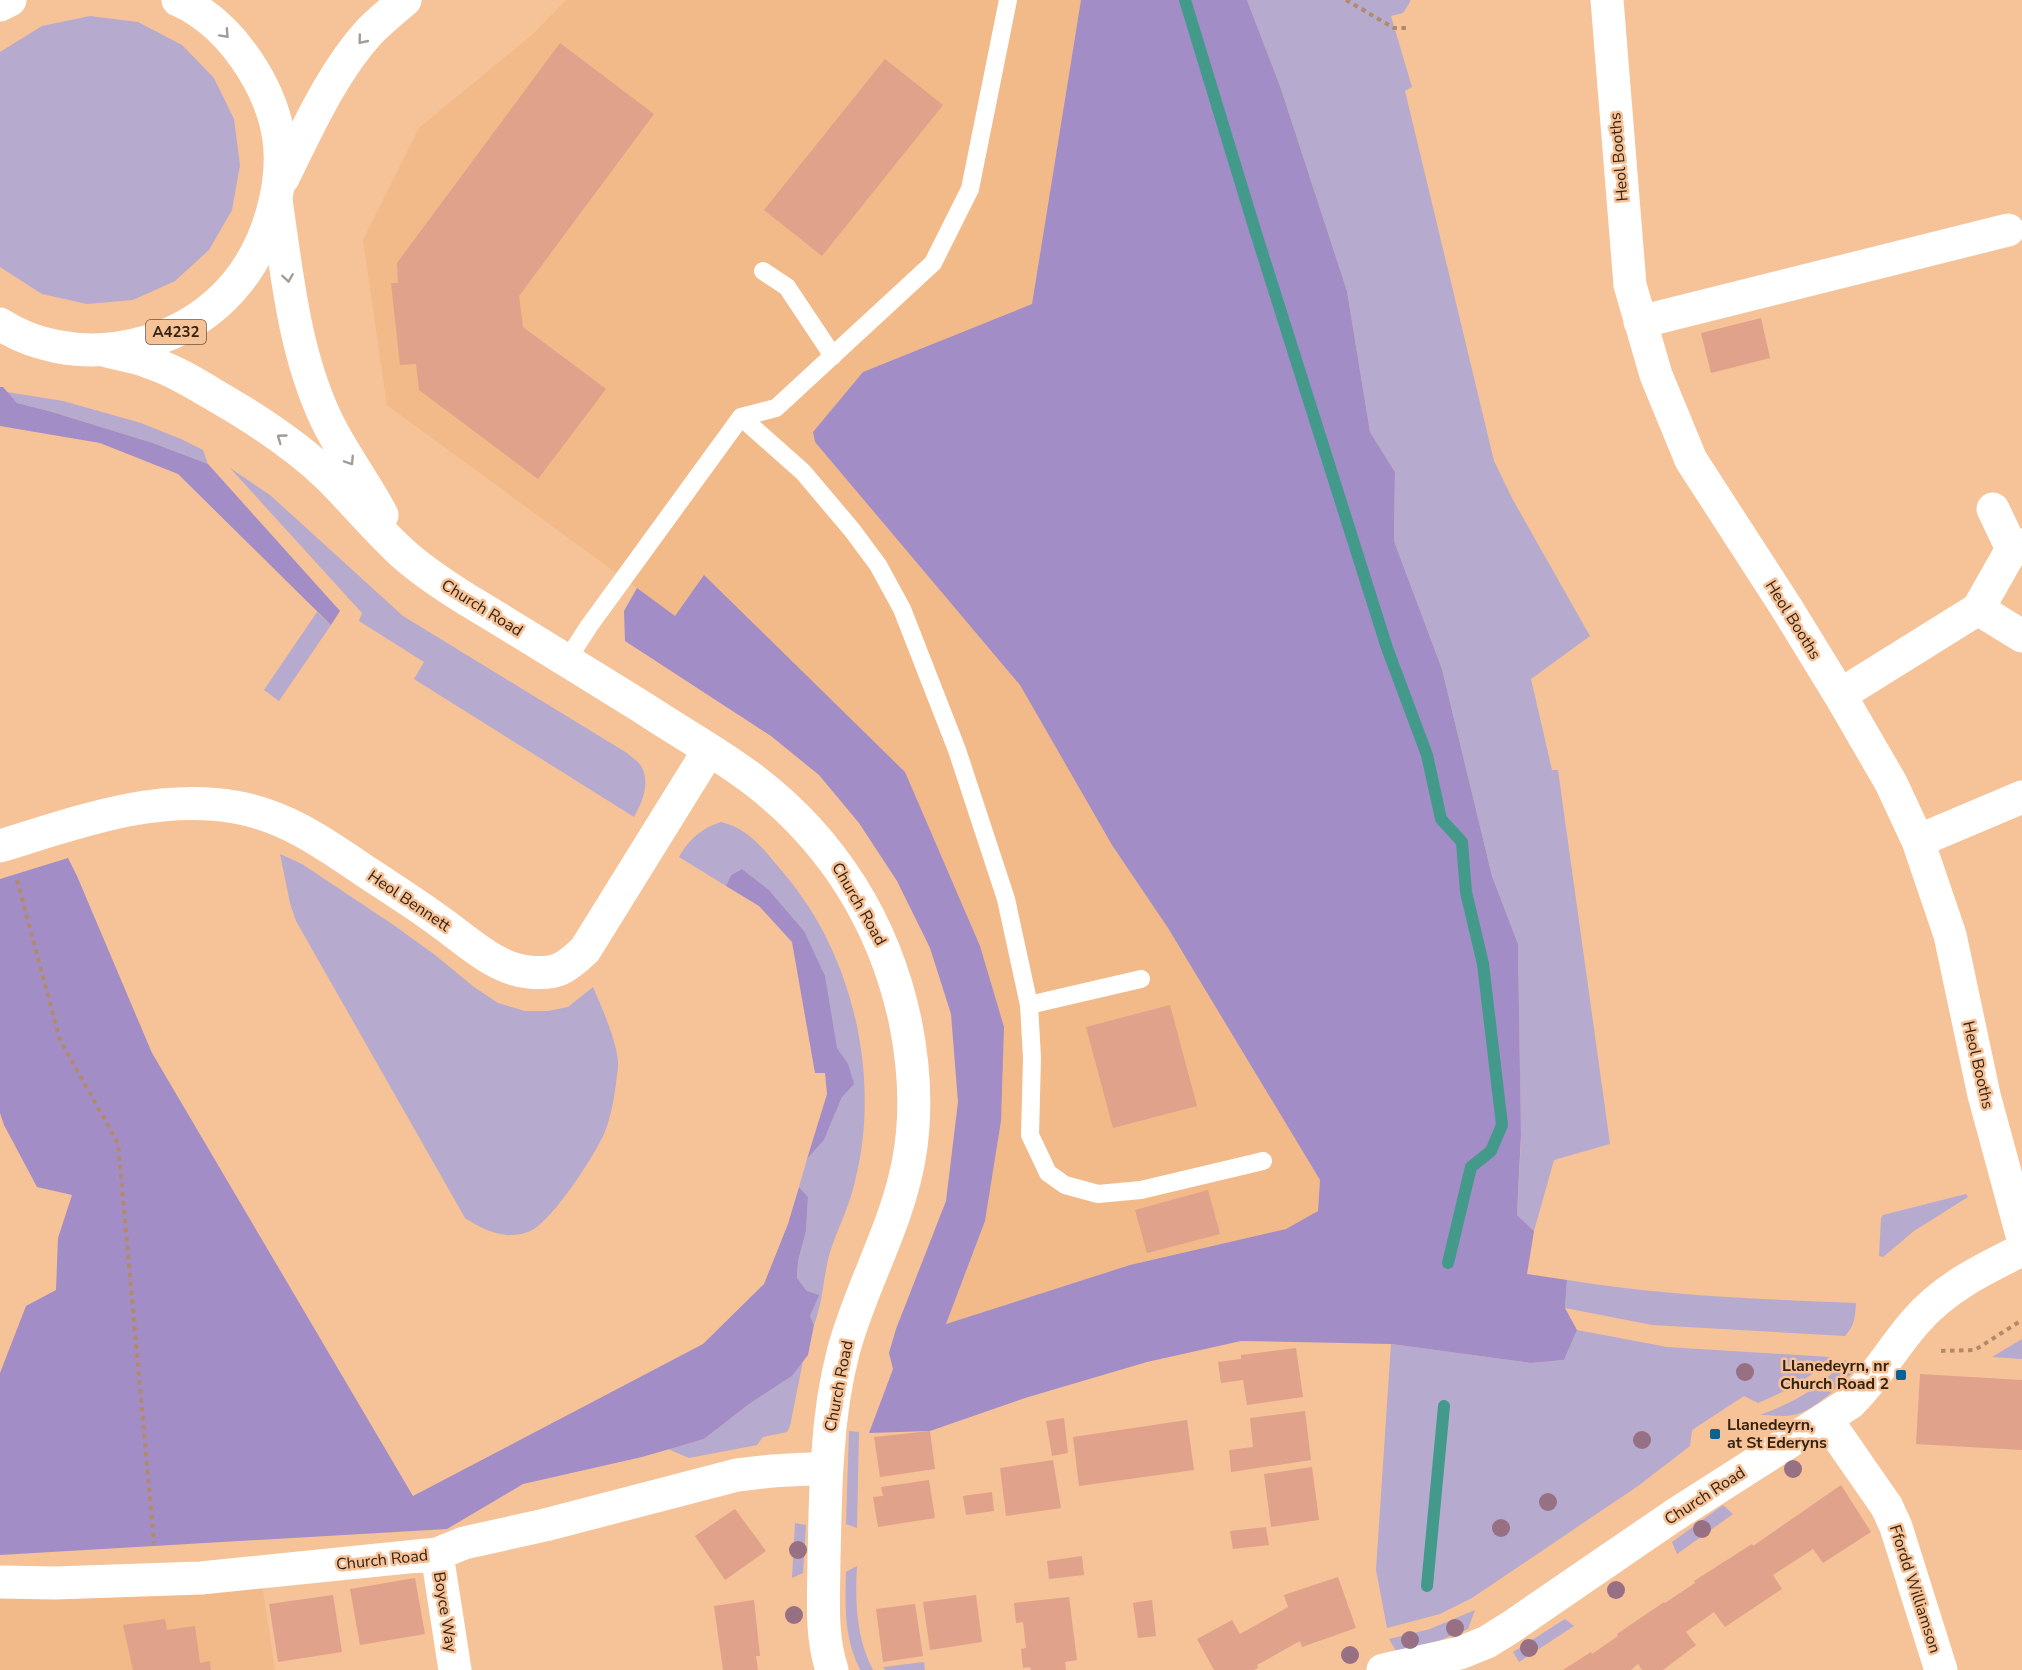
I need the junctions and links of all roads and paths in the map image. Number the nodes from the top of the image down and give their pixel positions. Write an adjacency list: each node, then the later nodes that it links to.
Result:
1 (10, 0): 7 (street)
2 (178, 0): 9 (street, A4232, one-way to 9)
3 (405, 0): 9 (street, A4232, one-way to 9)
4 (1008, 0): 17 (lane)
5 (1346, 0): 8 (path)
6 (1607, 0): 12 (street, Heol Booths)
7 (0, 5)
8 (1408, 28)
9 (277, 194): 16 (street, A4232); 21 (street, one-way to 21)
10 (2008, 230): 12 (street)
11 (763, 271): 17 (lane)
12 (1641, 322): 25 (street, Heol Booths)
13 (0, 324): 15 (street, A4232)
14 (0, 340): 15 (street, A4232)
15 (42, 343): 16 (street, A4232)
16 (103, 350): 21 (street, Church Road, one-way to 16)
17 (833, 356): 18 (lane)
18 (741, 417): 24 (lane); 32 (lane)
19 (1993, 509): 20 (street)
20 (2017, 547): 22 (street)
21 (399, 550): 24 (street, Church Road)
22 (1978, 609): 23 (street); 25 (street)
23 (2022, 636)
24 (567, 660): 26 (street, Church Road)
25 (1840, 695): 28 (street, Heol Booths)
26 (709, 750): 29 (street, Heol Bennett); 39 (street, Church Road)
27 (2022, 797): 28 (street)
28 (1918, 841): 34 (street, Heol Booths)
29 (0, 846)
30 (17, 879): 41 (path)
31 (1141, 979): 32 (lane)
32 (1029, 1005): 33 (lane)
33 (1263, 1161)
34 (2022, 1235)
35 (2022, 1250): 38 (street, Church Road)
36 (2022, 1320): 37 (path)
37 (1930, 1351)
38 (1827, 1419): 45 (street, Church Road); 46 (street, Ffordd Williamson)
39 (827, 1468): 40 (street, Church Road); 44 (street, Church Road)
40 (437, 1554): 41 (street, Church Road); 43 (street, Boyce Way)
41 (157, 1580): 42 (street, Church Road)
42 (0, 1582)
43 (455, 1670)
44 (832, 1670)
45 (1383, 1670)
46 (1941, 1670)

